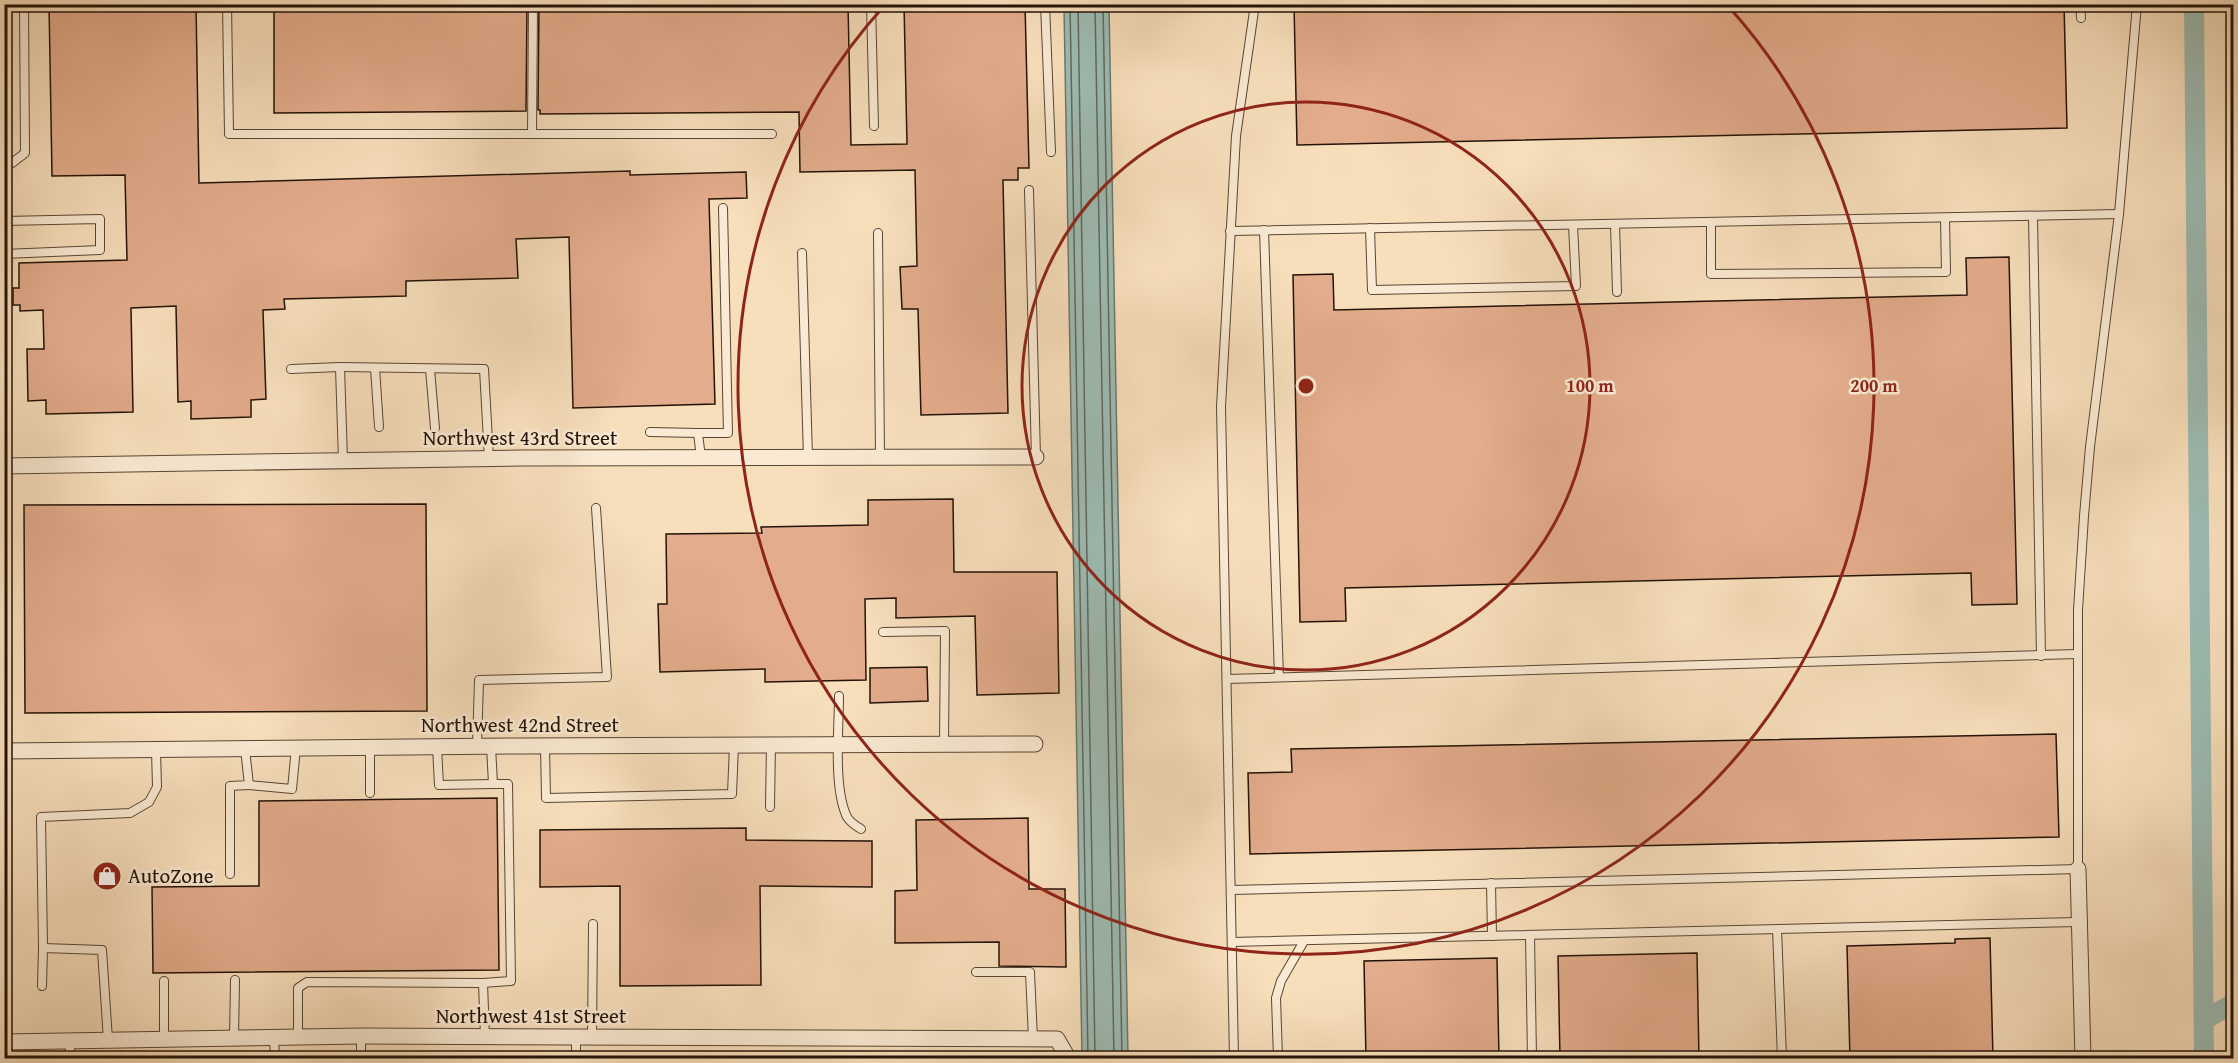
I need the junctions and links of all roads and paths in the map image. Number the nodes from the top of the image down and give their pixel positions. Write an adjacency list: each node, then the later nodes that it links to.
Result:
1 (24, 4): 16 (lane)
2 (227, 4): 13 (lane)
3 (533, 4): 13 (lane)
4 (871, 4): 12 (lane)
5 (1045, 4): 15 (lane)
6 (1255, 4): 28 (lane)
7 (2080, 4): 10 (lane)
8 (2137, 4): 19 (lane)
9 (2230, 4): 11 (path)
10 (2080, 18)
11 (2234, 125)
12 (874, 126)
13 (532, 134): 14 (lane)
14 (772, 134)
15 (1052, 152)
16 (4, 163)
17 (1029, 190): 41 (lane)
18 (723, 208): 40 (lane)
19 (2119, 214): 20 (lane); 50 (lane)
20 (2033, 216): 21 (lane); 51 (lane)
21 (1945, 218): 23 (lane); 23 (lane)
22 (4, 221): 31 (lane)
23 (1711, 222): 24 (lane)
24 (1615, 224): 25 (lane); 32 (lane)
25 (1573, 225): 26 (lane); 26 (lane)
26 (1370, 228): 27 (lane)
27 (1264, 230): 28 (lane); 52 (lane)
28 (1230, 231): 53 (lane)
29 (878, 232): 44 (lane)
30 (802, 253): 43 (lane)
31 (4, 254)
32 (1617, 292)
33 (340, 368): 34 (lane); 35 (lane); 46 (lane)
34 (375, 368): 36 (lane); 37 (lane)
35 (291, 369)
36 (430, 369): 38 (lane); 45 (lane)
37 (379, 427)
38 (435, 428)
39 (650, 432): 40 (lane)
40 (698, 434): 42 (lane)
41 (1036, 457): 44 (street, Northwest 43rd Street)
42 (701, 458): 43 (street, Northwest 43rd Street); 45 (street, Northwest 43rd Street)
43 (808, 458): 44 (street, Northwest 43rd Street)
44 (880, 458)
45 (489, 459): 46 (street, Northwest 43rd Street)
46 (343, 461): 47 (street, Northwest 43rd Street)
47 (4, 466)
48 (596, 508): 60 (lane)
49 (883, 633): 55 (lane)
50 (2078, 654): 51 (lane); 73 (lane)
51 (2041, 656): 52 (lane)
52 (1279, 677): 53 (lane)
53 (1227, 679): 76 (lane)
54 (839, 696): 59 (lane)
55 (944, 744): 56 (street, Northwest 42nd Street); 59 (street, Northwest 42nd Street)
56 (1035, 744)
57 (734, 745): 58 (street, Northwest 42nd Street); 61 (street, Northwest 42nd Street); 61 (lane)
58 (771, 745): 59 (street, Northwest 42nd Street); 71 (lane)
59 (838, 745): 72 (lane)
60 (484, 746): 61 (street, Northwest 42nd Street); 62 (street, Northwest 42nd Street); 68 (lane)
61 (545, 746)
62 (437, 747): 64 (street, Northwest 42nd Street); 68 (lane)
63 (296, 748): 64 (street, Northwest 42nd Street); 65 (street, Northwest 42nd Street); 69 (lane)
64 (370, 748): 70 (lane)
65 (245, 749): 66 (street, Northwest 42nd Street); 69 (lane)
66 (156, 750): 67 (street, Northwest 42nd Street); 84 (lane)
67 (4, 751)
68 (493, 784): 88 (lane)
69 (249, 785): 74 (lane)
70 (370, 794)
71 (770, 807)
72 (861, 829)
73 (2078, 869): 75 (lane); 77 (street)
74 (230, 874)
75 (1491, 883): 76 (lane); 81 (lane)
76 (1231, 890): 83 (lane)
77 (2080, 922): 79 (lane); 111 (street)
78 (593, 924): 96 (lane)
79 (1778, 929): 80 (lane); 110 (lane)
80 (1530, 935): 81 (lane); 109 (lane)
81 (1492, 936): 82 (lane)
82 (1304, 941): 83 (lane); 108 (lane)
83 (1232, 942): 107 (lane)
84 (43, 948): 89 (lane); 99 (lane)
85 (976, 972): 98 (lane)
86 (235, 980): 94 (lane)
87 (164, 981): 97 (lane)
88 (483, 983): 92 (lane); 93 (lane)
89 (42, 986)
90 (361, 1036): 92 (street, Northwest 41st Street); 93 (street, Northwest 41st Street); 104 (lane)
91 (274, 1037): 92 (street, Northwest 41st Street); 94 (street, Northwest 41st Street); 103 (lane)
92 (298, 1037)
93 (485, 1037): 95 (street, Northwest 41st Street)
94 (234, 1038): 97 (street, Northwest 41st Street)
95 (576, 1038): 96 (street, Northwest 41st Street); 105 (lane)
96 (592, 1038): 98 (street, Northwest 41st Street)
97 (164, 1039): 99 (street, Northwest 41st Street)
98 (1033, 1039): 106 (street, Northwest 41st Street)
99 (108, 1040): 100 (street, Northwest 41st Street)
100 (70, 1041): 101 (street, Northwest 41st Street); 102 (lane)
101 (4, 1042)
102 (70, 1059)
103 (275, 1059)
104 (361, 1059)
105 (576, 1059)
106 (1068, 1059)
107 (1234, 1059)
108 (1278, 1059)
109 (1532, 1059)
110 (1782, 1059)
111 (2083, 1059)

